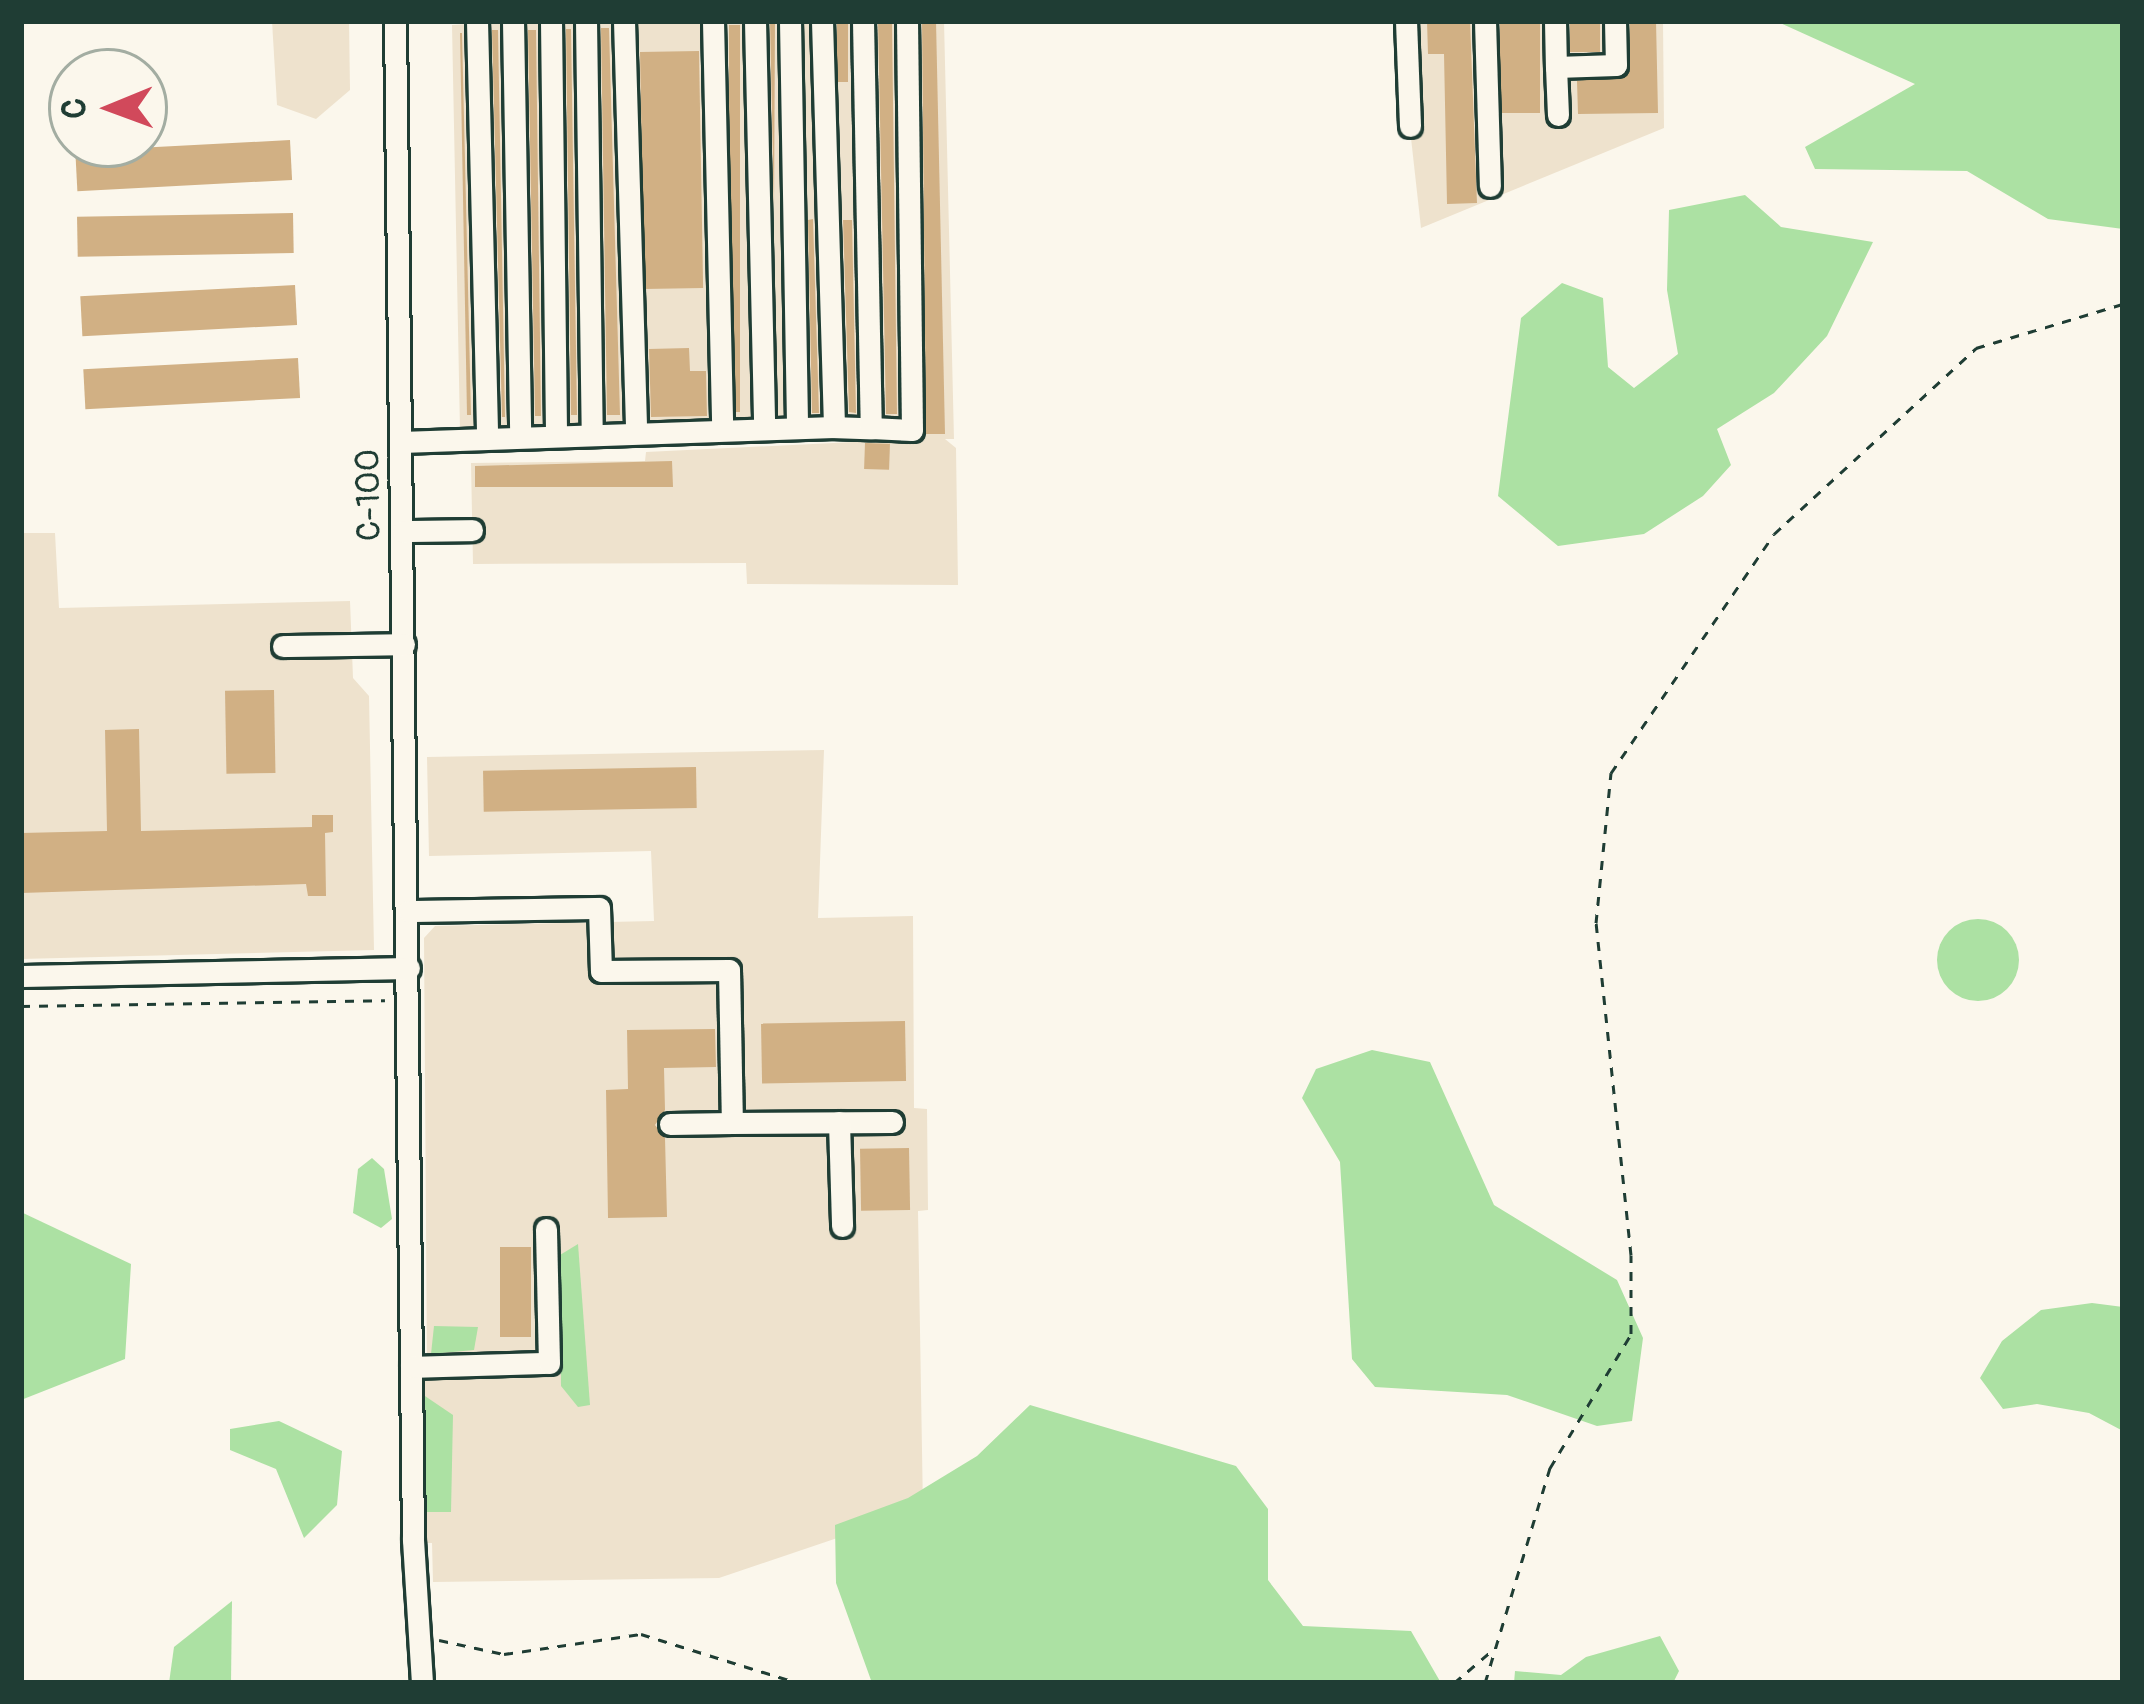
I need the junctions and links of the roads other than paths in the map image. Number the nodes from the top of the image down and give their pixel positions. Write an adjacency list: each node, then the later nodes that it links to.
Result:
1 (395, 21): 31 (street, С-100)
2 (476, 21): 30 (street)
3 (513, 21): 29 (street)
4 (551, 21): 28 (street)
5 (586, 21): 27 (street)
6 (624, 21): 26 (street)
7 (713, 21): 25 (street)
8 (755, 21): 24 (street)
9 (790, 21): 22 (street)
10 (822, 21): 21 (street)
11 (863, 21): 23 (street)
12 (907, 21): 23 (street)
13 (1406, 21): 19 (street)
14 (1486, 21): 20 (street)
15 (1555, 21): 17 (street)
16 (1616, 21): 17 (street)
17 (1556, 67): 18 (street)
18 (1558, 115)
19 (1410, 126)
20 (1490, 186)
21 (834, 427): 22 (street); 23 (street)
22 (797, 428): 24 (street)
23 (871, 428)
24 (764, 429): 25 (street)
25 (722, 430): 26 (street)
26 (636, 433): 27 (street)
27 (592, 434): 28 (street)
28 (556, 435): 29 (street)
29 (520, 436): 30 (street)
30 (487, 437): 31 (street)
31 (401, 442): 33 (street, С-100)
32 (472, 530): 33 (street)
33 (403, 531): 34 (street, С-100)
34 (404, 644): 35 (street); 36 (street, С-100)
35 (283, 646)
36 (409, 911): 37 (street, С-100); 41 (street)
37 (410, 968): 38 (street); 45 (street, С-100)
38 (21, 976)
39 (839, 1122): 40 (street); 41 (street); 43 (street)
40 (892, 1122)
41 (732, 1123): 42 (street)
42 (670, 1124)
43 (842, 1226)
44 (546, 1228): 45 (street)
45 (411, 1367): 46 (street, С-100)
46 (422, 1683)

